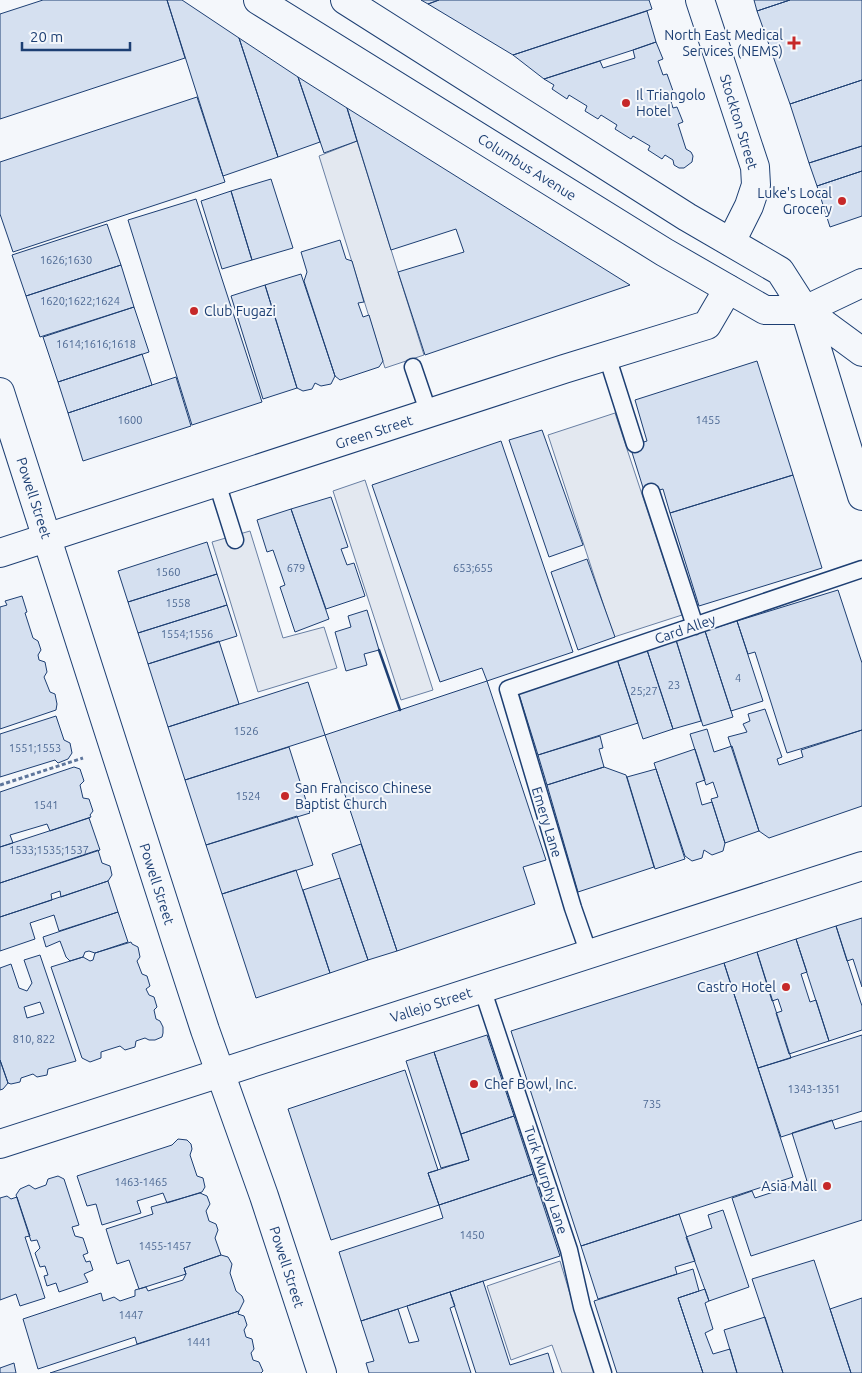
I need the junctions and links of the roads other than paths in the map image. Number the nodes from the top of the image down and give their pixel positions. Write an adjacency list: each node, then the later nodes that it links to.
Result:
1 (258, 0): 6 (street, Columbus Avenue)
2 (345, 0): 4 (street)
3 (700, 0): 4 (street, Stockton Street)
4 (731, 242): 7 (street)
5 (862, 283): 7 (street)
6 (728, 288): 7 (street, Columbus Avenue); 9 (street, Green Street)
7 (804, 310): 8 (street); 16 (street)
8 (862, 352)
9 (607, 356): 12 (street, Green Street); 13 (lane)
10 (413, 367): 12 (lane)
11 (0, 392): 17 (street, Powell Street)
12 (428, 414): 14 (street, Green Street)
13 (635, 444)
14 (217, 483): 17 (street, Green Street); 18 (lane)
15 (651, 492): 21 (lane)
16 (862, 496)
17 (47, 538): 19 (street, Green Street); 26 (street, Powell Street)
18 (235, 540)
19 (0, 553)
20 (862, 569): 21 (lane, Card Alley)
21 (695, 626): 22 (lane, Card Alley)
22 (508, 689): 24 (lane, Emery Lane)
23 (862, 866): 24 (street, Vallejo Street)
24 (589, 954): 25 (street, Vallejo Street)
25 (482, 988): 26 (street, Vallejo Street); 29 (lane, Turk Murphy Lane)
26 (220, 1073): 27 (street, Vallejo Street); 28 (street, Powell Street)
27 (0, 1144)
28 (322, 1373)
29 (603, 1373)

